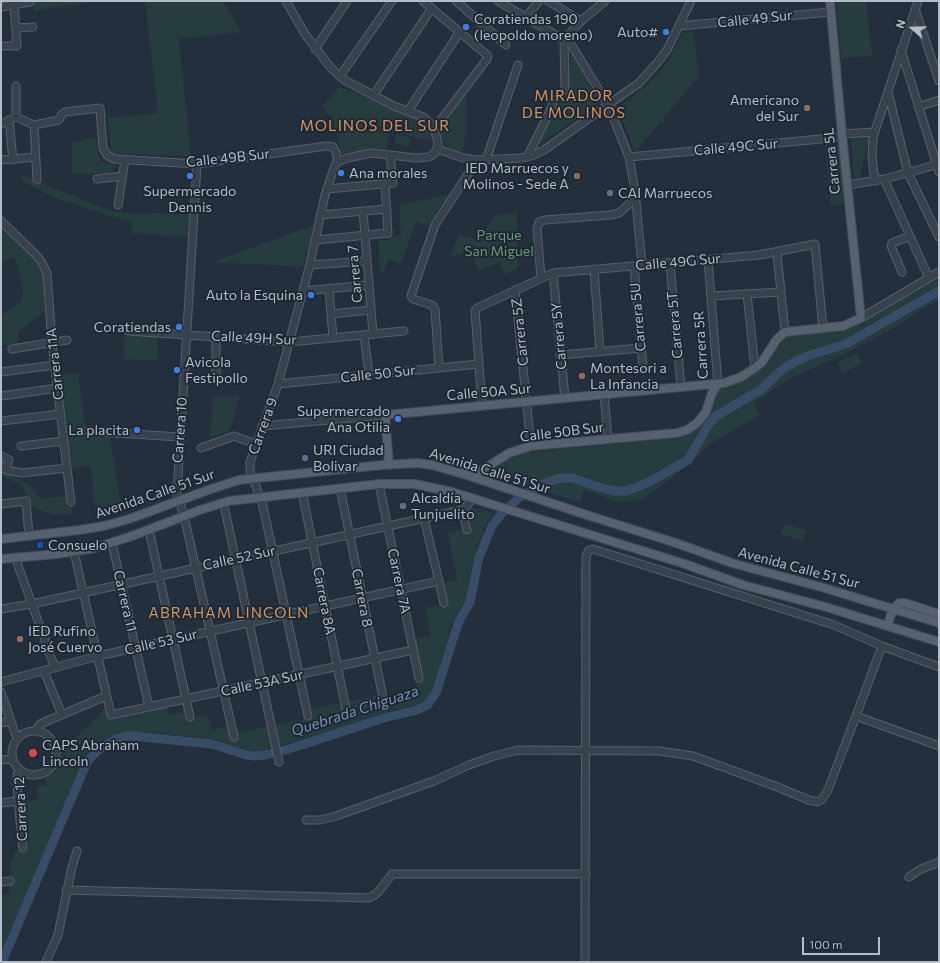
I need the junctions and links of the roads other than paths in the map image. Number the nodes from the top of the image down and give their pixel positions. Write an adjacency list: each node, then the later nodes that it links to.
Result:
1 (347, 1): 28 (street)
2 (392, 1): 31 (street)
3 (423, 1): 16 (street)
4 (456, 1): 26 (street)
5 (498, 1): 19 (street, Carrera 5U)
6 (539, 1): 19 (street)
7 (548, 1): 20 (street)
8 (605, 1): 20 (street)
9 (691, 1): 21 (street)
10 (830, 1): 18 (main road, Carrera 5L)
11 (918, 1): 17 (street)
12 (30, 2): 14 (street)
13 (290, 3): 28 (street)
14 (14, 5): 15 (street); 23 (street)
15 (1, 7)
16 (432, 8): 24 (street); 36 (street)
17 (915, 9): 29 (street); 32 (street)
18 (831, 12): 21 (street, Calle 49 Sur); 48 (main road, Carrera 5L)
19 (526, 17): 25 (street, Carrera 5U)
20 (581, 21): 25 (street)
21 (679, 26): 39 (street)
22 (33, 27): 23 (street)
23 (16, 28): 27 (street)
24 (459, 33): 41 (street); 46 (street)
25 (564, 40): 34 (street); 39 (street, Carrera 5U)
26 (506, 45)
27 (1, 46)
28 (315, 49): 31 (street)
29 (901, 50): 35 (street); 40 (street)
30 (518, 65): 58 (street)
31 (340, 76): 36 (street)
32 (939, 81)
33 (16, 86): 42 (street)
34 (565, 90)
35 (888, 92): 47 (street); 63 (street)
36 (373, 96): 41 (street)
37 (553, 99): 52 (street)
38 (939, 100): 40 (street)
39 (608, 105): 52 (street); 53 (street, Carrera 5U)
40 (918, 107): 61 (street)
41 (408, 111): 46 (street)
42 (16, 117): 43 (street); 45 (street)
43 (9, 120): 44 (street); 55 (street)
44 (1, 124)
45 (34, 124): 51 (street); 56 (street, Calle 49B Sur)
46 (434, 129): 49 (street)
47 (874, 132): 48 (street, Calle 49C Sur); 68 (street)
48 (842, 135): 53 (street, Calle 49C Sur); 70 (main road, Carrera 5L)
49 (437, 149): 50 (street); 57 (street)
50 (390, 155): 59 (street); 69 (street)
51 (36, 157): 55 (street); 67 (street)
52 (527, 157): 58 (street)
53 (629, 157): 72 (street, Carrera 5U)
54 (1, 160): 55 (street)
55 (14, 160)
56 (125, 160): 60 (street, Calle 49B Sur); 64 (street)
57 (477, 160): 58 (street); 124 (street)
58 (486, 160)
59 (338, 162): 60 (street, Calle 49B Sur); 71 (street, Carrera 9)
60 (197, 164): 110 (street, Carrera 10)
61 (937, 164): 62 (street); 63 (street)
62 (939, 172)
63 (908, 173): 66 (street); 80 (street)
64 (122, 176): 65 (street); 73 (street)
65 (97, 179)
66 (884, 179): 68 (street); 79 (street)
67 (37, 180)
68 (875, 181): 70 (street)
69 (385, 184): 71 (street); 74 (street)
70 (848, 185): 104 (main road, Carrera 5L)
71 (326, 189): 76 (street, Carrera 9)
72 (635, 191): 87 (street, Carrera 5U); 93 (street)
73 (118, 205)
74 (387, 209): 75 (street); 78 (street)
75 (363, 211): 76 (street); 78 (street, Carrera 7)
76 (321, 215): 81 (street, Carrera 9)
77 (1, 221): 116 (street, Carrera 11A)
78 (365, 235): 81 (street); 84 (street, Carrera 7)
79 (910, 236): 90 (street); 94 (street)
80 (939, 237)
81 (316, 240): 86 (street, Carrera 9)
82 (777, 253): 83 (street, Calle 49G Sur); 99 (street); 105 (street, Calle 49G Sur)
83 (708, 260): 85 (street, Calle 49G Sur); 101 (street, Carrera 5R)
84 (367, 261): 86 (street); 95 (street, Carrera 7)
85 (670, 263): 87 (street, Calle 49G Sur); 131 (street, Carrera 5T)
86 (310, 265): 98 (street, Carrera 9)
87 (642, 265): 88 (street, Calle 49G Sur)
88 (634, 266): 89 (street, Calle 49G Sur); 117 (street, Carrera 5U)
89 (594, 270): 92 (street, Calle 49G Sur); 119 (street)
90 (902, 272)
91 (939, 272): 94 (street)
92 (553, 273): 93 (street, Calle 49G Sur); 120 (street, Carrera 5Y)
93 (541, 278): 97 (street, Calle 49G Sur)
94 (929, 278): 104 (street)
95 (369, 285): 96 (street); 102 (street, Carrera 7)
96 (329, 289): 98 (street); 103 (street)
97 (516, 290): 121 (street, Calle 49G Sur); 136 (street, Carrera 5Z)
98 (303, 291): 115 (street, Carrera 9)
99 (781, 292): 100 (street); 108 (street)
100 (747, 294): 101 (street); 125 (street)
101 (711, 296): 130 (street, Carrera 5R)
102 (371, 310): 103 (street); 109 (street, Carrera 7)
103 (331, 314): 113 (street)
104 (861, 318): 105 (main road)
105 (823, 328): 108 (main road)
106 (128, 331): 110 (street, Calle 49H Sur)
107 (404, 331): 109 (street, Calle 49H Sur)
108 (785, 332): 125 (main road, Calle 50A Sur)
109 (373, 334): 111 (street, Calle 49H Sur)
110 (186, 335): 112 (street, Calle 49H Sur); 144 (street, Carrera 10)
111 (364, 335): 113 (street, Calle 49H Sur); 127 (street)
112 (216, 337): 115 (street, Calle 49H Sur); 128 (street)
113 (333, 338): 115 (street, Calle 49H Sur)
114 (67, 340): 116 (street)
115 (290, 342): 129 (street, Carrera 9)
116 (52, 343): 118 (street); 122 (street, Carrera 11A)
117 (641, 348): 119 (street); 123 (street, Carrera 5U)
118 (12, 349)
119 (600, 351): 120 (street)
120 (560, 355): 135 (street, Carrera 5Y)
121 (478, 364): 124 (street, Calle 50 Sur); 137 (street)
122 (55, 365): 126 (street); 132 (street, Carrera 11A)
123 (643, 367)
124 (439, 368): 127 (street, Calle 50 Sur)
125 (755, 368): 130 (main road, Calle 50A Sur)
126 (1, 372)
127 (369, 375): 129 (street, Calle 50 Sur)
128 (216, 376)
129 (278, 384): 141 (street, Carrera 9)
130 (718, 384): 131 (main road, Calle 50A Sur); 143 (main road, Carrera 5R)
131 (681, 387): 133 (main road, Calle 50A Sur)
132 (58, 388): 134 (street); 138 (street, Carrera 11A)
133 (604, 394): 135 (main road, Calle 50A Sur); 145 (street)
134 (1, 396)
135 (564, 398): 136 (main road, Calle 50A Sur)
136 (527, 402): 137 (main road, Calle 50A Sur); 149 (street, Carrera 5Z)
137 (482, 406): 139 (main road, Calle 50A Sur)
138 (60, 414): 140 (street); 146 (street, Carrera 11A)
139 (385, 415): 141 (street, Calle 50A Sur); 152 (main road)
140 (1, 421)
141 (262, 426): 147 (street, Carrera 9)
142 (87, 431): 144 (street)
143 (677, 433): 145 (main road, Calle 50B Sur)
144 (180, 437): 162 (street, Carrera 10)
145 (608, 439): 149 (main road, Calle 50B Sur)
146 (64, 441): 148 (street); 155 (street, Carrera 11A)
147 (256, 444): 150 (street); 156 (street, Carrera 9)
148 (21, 446)
149 (531, 446): 153 (main road, Calle 50B Sur)
150 (201, 448)
151 (1, 456): 154 (street)
152 (389, 465): 153 (main road, Avenida Calle 51 Sur); 156 (main road, Avenida Calle 51 Sur)
153 (432, 465): 193 (main road, Avenida Calle 51 Sur)
154 (4, 468): 155 (street)
155 (67, 468): 163 (street, Carrera 11A)
156 (253, 478): 160 (street, Carrera 9); 162 (main road, Avenida Calle 51 Sur)
157 (379, 484): 158 (main road); 161 (main road); 169 (street, Carrera 7A)
158 (340, 488): 159 (main road); 172 (street, Carrera 8)
159 (302, 492): 160 (main road); 175 (street, Carrera 8A)
160 (260, 497): 167 (main road); 177 (street, Carrera 9)
161 (473, 498): 166 (street); 198 (main road)
162 (178, 501): 167 (street, Carrera 10); 173 (main road, Avenida Calle 51 Sur)
163 (71, 502)
164 (1, 504): 173 (street)
165 (225, 510): 181 (street)
166 (462, 510): 168 (street, Calle 52 Sur); 171 (street)
167 (184, 516): 170 (main road); 182 (street, Carrera 10)
168 (424, 518): 169 (street, Calle 52 Sur); 184 (street)
169 (387, 526): 172 (street, Calle 52 Sur); 186 (street, Carrera 7A)
170 (149, 530): 176 (main road); 183 (street)
171 (467, 530)
172 (349, 534): 175 (street, Calle 52 Sur); 188 (street, Carrera 8)
173 (29, 536): 174 (main road, Avenida Calle 51 Sur)
174 (1, 538)
175 (312, 542): 177 (street, Calle 52 Sur); 191 (street, Carrera 8A)
176 (112, 543): 178 (main road); 185 (street, Carrera 11)
177 (273, 551): 181 (street, Calle 52 Sur); 194 (street, Carrera 9)
178 (74, 552): 179 (main road); 187 (street)
179 (15, 557): 180 (main road); 190 (street)
180 (1, 559)
181 (235, 559): 182 (street, Calle 52 Sur); 196 (street)
182 (196, 567): 183 (street, Calle 52 Sur); 199 (street, Carrera 10)
183 (159, 576): 185 (street, Calle 52 Sur); 200 (street)
184 (439, 581): 186 (street, Calle 53 Sur); 189 (street)
185 (121, 584): 187 (street, Calle 52 Sur); 203 (street, Carrera 11)
186 (400, 590): 188 (street, Calle 53 Sur); 204 (street, Carrera 7A)
187 (83, 592): 190 (street, Calle 52 Sur); 205 (street)
188 (362, 598): 191 (street, Calle 53 Sur); 206 (street, Carrera 8)
189 (444, 603)
190 (32, 604): 192 (street, Calle 52 Sur); 209 (street)
191 (325, 606): 194 (street, Calle 53 Sur); 207 (street, Carrera 8A)
192 (1, 609)
193 (893, 609): 195 (main road); 197 (main road, Avenida Calle 51 Sur); 198 (main road)
194 (286, 614): 196 (street, Calle 53 Sur); 211 (street, Carrera 9)
195 (939, 614)
196 (249, 623): 199 (street, Calle 53 Sur); 214 (street)
197 (939, 623)
198 (887, 626): 201 (main road)
199 (210, 631): 200 (street, Calle 53 Sur); 215 (street, Carrera 10)
200 (173, 640): 203 (street, Calle 53 Sur); 218 (street)
201 (939, 642)
202 (882, 646): 208 (street); 224 (street); 232 (street)
203 (136, 648): 205 (street, Calle 53 Sur); 219 (street, Carrera 11)
204 (413, 650): 206 (street, Calle 53A Sur); 212 (street, Carrera 7A)
205 (98, 656): 209 (street, Calle 53 Sur); 217 (street)
206 (374, 659): 207 (street, Calle 53A Sur); 220 (street, Carrera 8)
207 (337, 667): 211 (street, Calle 53A Sur); 221 (street, Carrera 8A)
208 (939, 667)
209 (55, 668): 210 (street, Calle 53 Sur)
210 (44, 671): 213 (street, Calle 53 Sur); 222 (street)
211 (299, 675): 214 (street, Calle 53A Sur); 223 (street, Carrera 9)
212 (419, 678)
213 (1, 682)
214 (262, 683): 215 (street, Calle 53A Sur); 235 (street)
215 (223, 691): 218 (street, Calle 53A Sur); 229 (street, Carrera 10)
216 (1, 692): 226 (street)
217 (106, 696): 219 (street, Calle 53A Sur); 222 (street)
218 (186, 699): 219 (street, Calle 53A Sur); 225 (street)
219 (149, 707)
220 (385, 707)
221 (346, 709)
222 (62, 715): 228 (street)
223 (308, 716)
224 (856, 716): 231 (street); 232 (street)
225 (190, 717)
226 (11, 721): 227 (street); 230 (street)
227 (1, 722)
228 (37, 732): 230 (street); 236 (street)
229 (234, 738)
230 (18, 739): 233 (street)
231 (939, 746)
232 (586, 751): 239 (street); 243 (street)
233 (13, 759): 234 (street); 236 (street)
234 (1, 760)
235 (279, 761)
236 (19, 770): 237 (street, Carrera 12)
237 (18, 801): 238 (street); 240 (street, Carrera 12)
238 (1, 803)
239 (306, 820)
240 (23, 848)
241 (77, 851): 247 (street)
242 (939, 862): 244 (street)
243 (586, 874): 247 (street); 249 (street)
244 (909, 877)
245 (10, 881): 246 (street)
246 (1, 882)
247 (66, 890): 248 (street)
248 (46, 962)
249 (585, 962)

